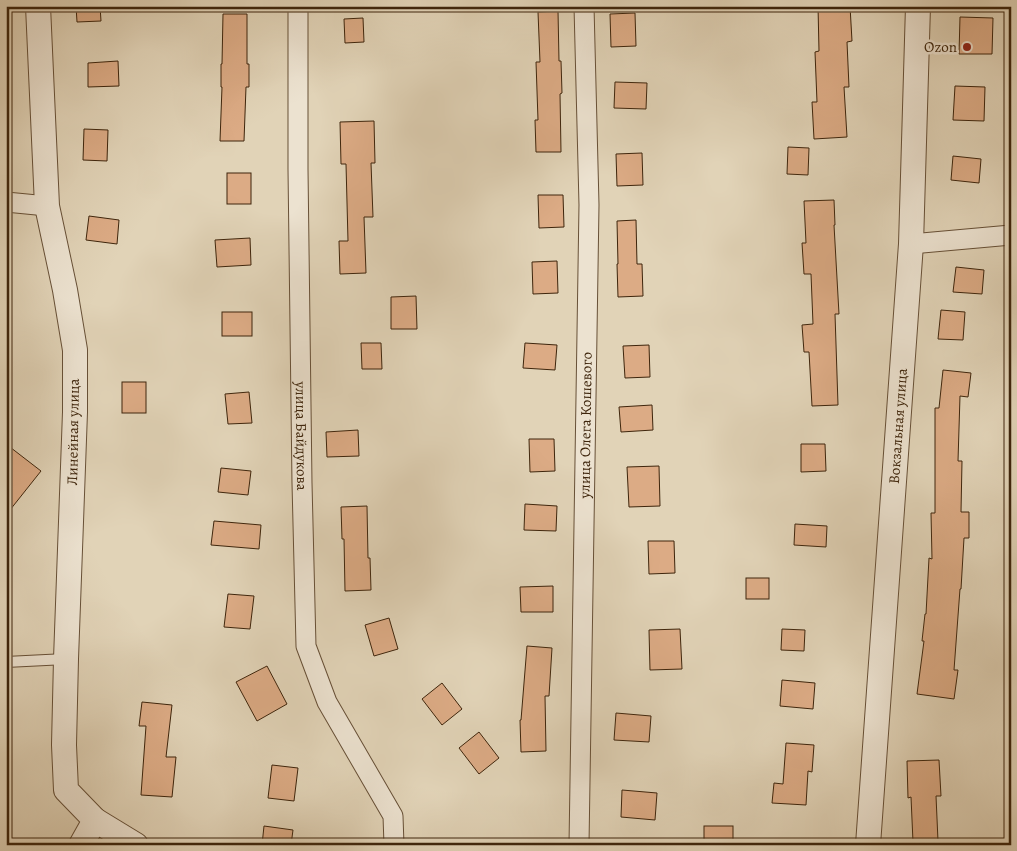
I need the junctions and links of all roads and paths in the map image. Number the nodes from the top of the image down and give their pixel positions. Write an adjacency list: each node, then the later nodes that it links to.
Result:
1 (38, 6): 6 (street, Линейная улица)
2 (298, 6): 14 (street, улица Байдукова)
3 (584, 6): 15 (street, улица Олега Кошевого)
4 (918, 6): 8 (street, Вокзальная улица)
5 (6, 202): 6 (street)
6 (47, 206): 9 (street, Линейная улица)
7 (1011, 235): 8 (street)
8 (911, 244): 16 (street, Вокзальная улица)
9 (66, 659): 10 (lane); 11 (street, Линейная улица)
10 (6, 662)
11 (95, 820): 12 (street); 13 (street, Линейная улица)
12 (81, 845)
13 (136, 845)
14 (394, 845)
15 (579, 845)
16 (868, 845)

